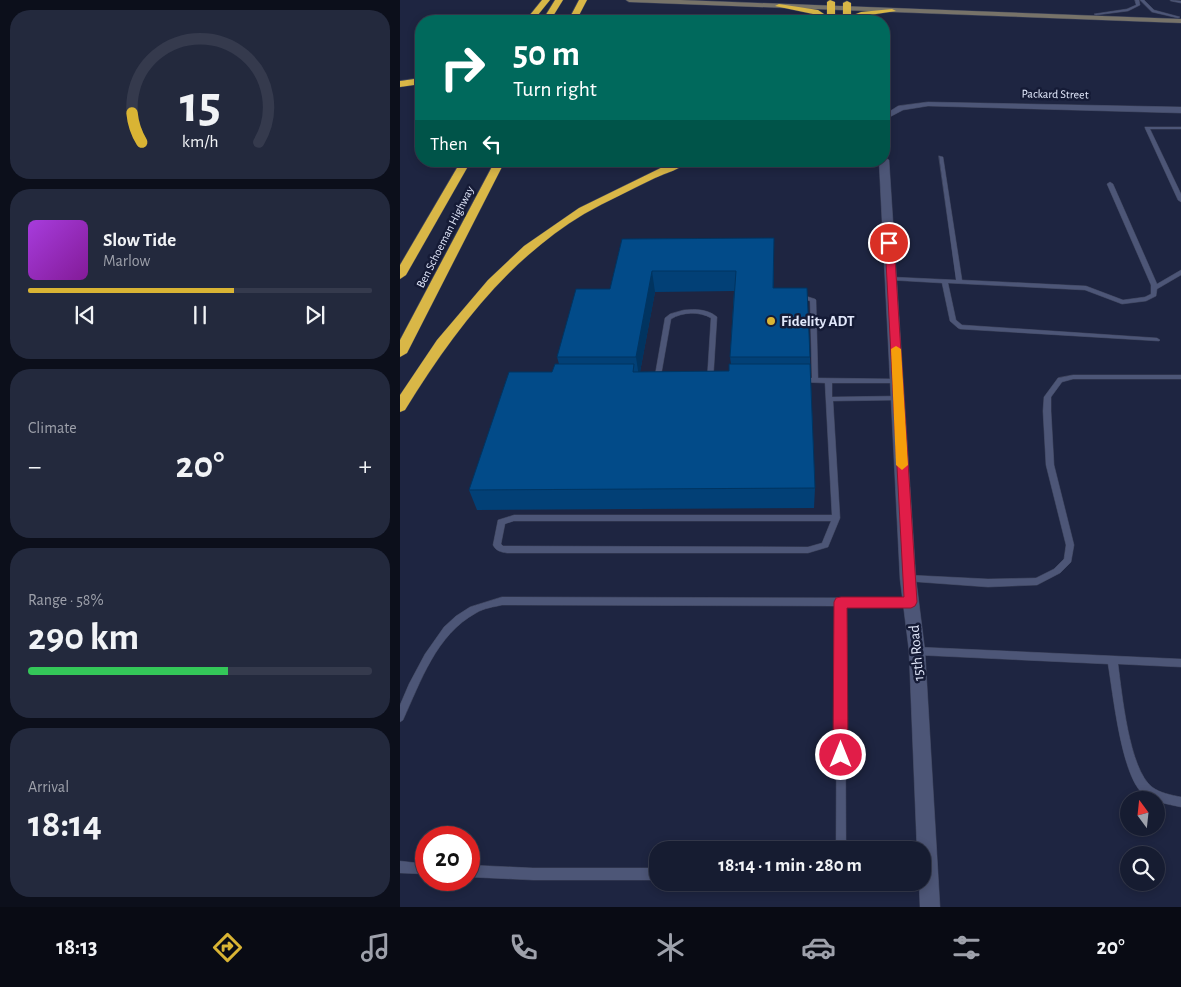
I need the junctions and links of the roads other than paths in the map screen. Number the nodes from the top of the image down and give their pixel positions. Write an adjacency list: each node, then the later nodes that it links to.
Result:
1 (546, 0): 15 (highway)
2 (559, 0): 16 (highway)
3 (583, 0): 17 (highway)
4 (590, 0): 18 (highway)
5 (628, 0): 10 (main road)
6 (1137, 0): 14 (lane)
7 (1142, 0): 23 (lane)
8 (1172, 0): 9 (lane)
9 (1181, 2)
10 (778, 3): 11 (main road); 19 (highway)
11 (831, 5): 12 (main road); 20 (highway)
12 (847, 6): 13 (main road); 14 (main road); 21 (highway)
13 (892, 11): 22 (highway); 23 (main road)
14 (1096, 14): 23 (main road)
15 (534, 15)
16 (550, 15)
17 (575, 15)
18 (584, 15)
19 (820, 15)
20 (831, 15)
21 (848, 15)
22 (859, 15)
23 (1180, 18)
24 (415, 82): 25 (highway)
25 (400, 84)
26 (1181, 110): 27 (street, Packard Street)
27 (890, 114)
28 (1181, 128): 35 (lane)
29 (942, 158): 40 (lane)
30 (463, 167): 37 (highway, Ben Schoeman Highway)
31 (497, 167): 44 (highway, Ben Schoeman Highway)
32 (672, 167): 58 (highway)
33 (884, 167): 38 (street, 15th Road)
34 (1110, 184): 41 (lane)
35 (1181, 200)
36 (1181, 272): 41 (lane)
37 (400, 276)
38 (892, 280): 39 (lane); 55 (street, 15th Road)
39 (945, 282): 40 (lane); 43 (lane)
40 (959, 282): 41 (lane)
41 (1154, 288)
42 (790, 296): 47 (lane)
43 (1157, 340)
44 (400, 353)
45 (1181, 377): 60 (lane)
46 (796, 380): 47 (lane)
47 (815, 380): 48 (lane)
48 (828, 380): 55 (lane); 57 (lane)
49 (647, 381): 50 (lane)
50 (657, 381): 51 (lane); 53 (lane)
51 (666, 381)
52 (701, 381): 53 (lane)
53 (710, 381): 54 (lane)
54 (720, 381)
55 (898, 381): 56 (street, 15th Road)
56 (899, 398): 57 (lane); 60 (street, 15th Road)
57 (830, 399): 59 (lane)
58 (400, 407)
59 (836, 518): 59 (lane)
60 (908, 579): 62 (street, 15th Road)
61 (841, 602): 62 (lane); 66 (lane); 68 (lane)
62 (911, 602): 63 (street, 15th Road)
63 (916, 651): 64 (lane); 69 (street, 15th Road)
64 (1112, 659): 65 (lane); 67 (lane)
65 (1181, 663)
66 (400, 716)
67 (1181, 802)
68 (841, 841)
69 (924, 841)
70 (400, 868): 71 (lane)
71 (415, 869)
72 (480, 872): 73 (lane)
73 (649, 874)
74 (928, 891): 75 (street, 15th Road)
75 (930, 907)

